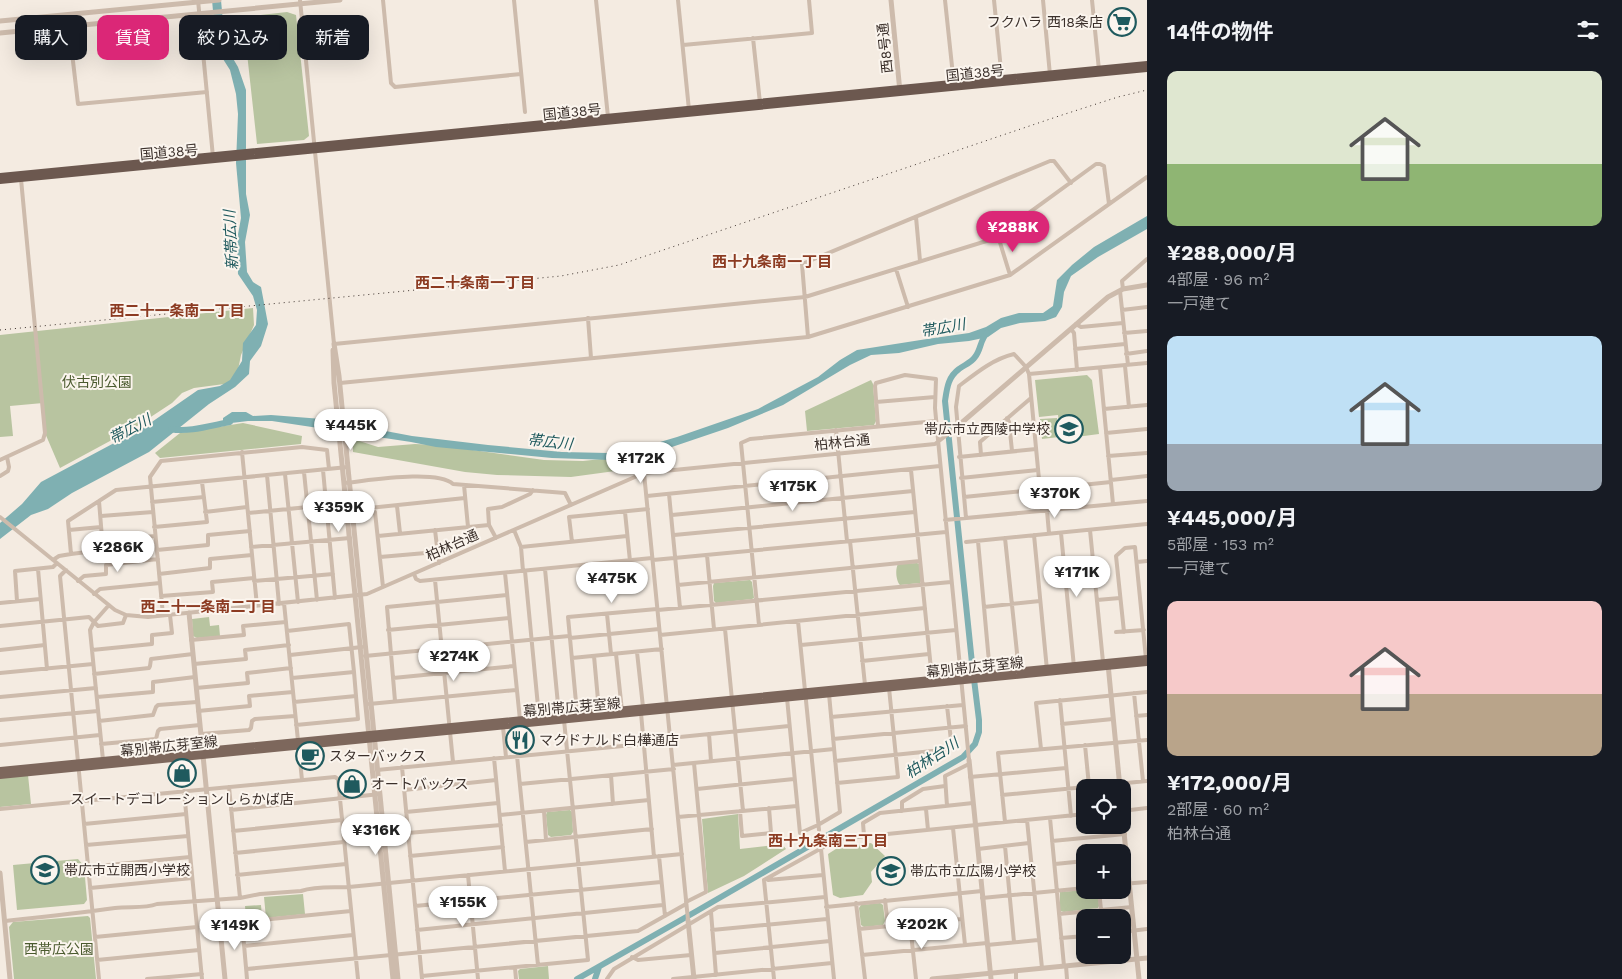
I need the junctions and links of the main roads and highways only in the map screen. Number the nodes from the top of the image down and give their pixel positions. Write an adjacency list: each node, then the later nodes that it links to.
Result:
1 (1147, 64): 3 (highway, 国道38号)
2 (1147, 69): 3 (highway, 国道38号)
3 (1099, 71): 5 (highway, 国道38号)
4 (0, 176): 5 (highway, 国道38号)
5 (20, 176): 6 (highway, 国道38号)
6 (0, 181)
7 (1147, 660): 8 (main road, 幕別帯広芽室線)
8 (1019, 673): 9 (main road, 幕別帯広芽室線); 9 (main road, 幕別帯広芽室線)
9 (976, 677): 10 (main road, 幕別帯広芽室線)
10 (622, 712): 11 (main road, 幕別帯広芽室線); 11 (main road, 幕別帯広芽室線)
11 (562, 717): 12 (main road, 幕別帯広芽室線); 12 (main road, 幕別帯広芽室線)
12 (520, 722): 13 (main road, 幕別帯広芽室線)
13 (78, 765): 14 (main road, 幕別帯広芽室線); 15 (main road, 幕別帯広芽室線)
14 (0, 770)
15 (0, 776)

